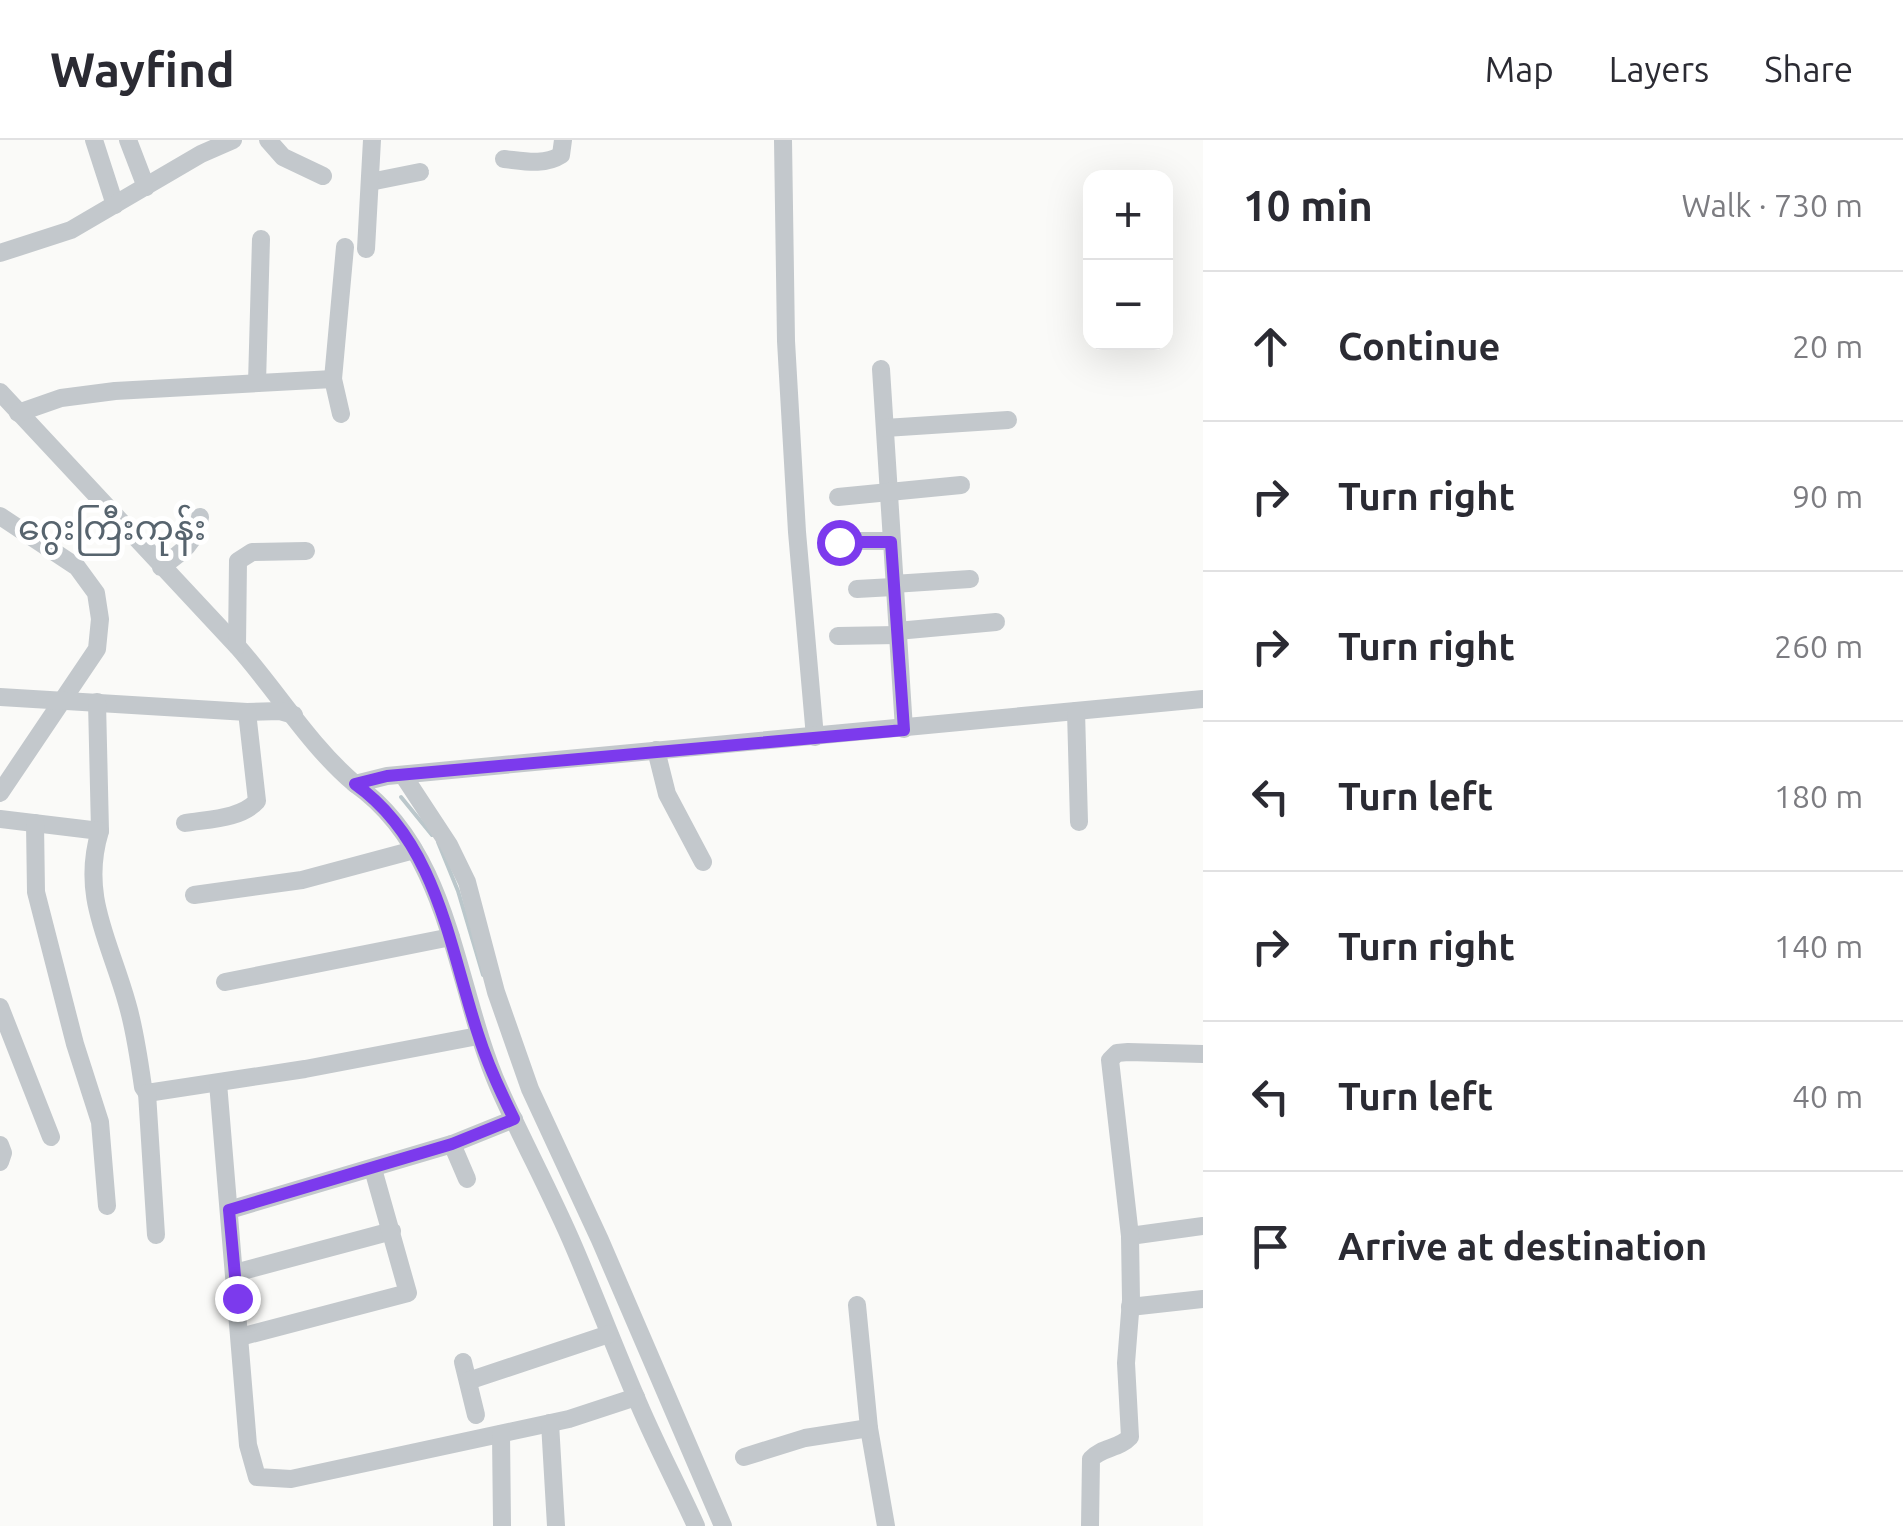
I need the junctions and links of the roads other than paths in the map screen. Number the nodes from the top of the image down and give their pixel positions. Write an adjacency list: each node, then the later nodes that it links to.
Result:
1 (94, 140): 14 (street)
2 (128, 140): 13 (street)
3 (233, 140): 8 (street)
4 (268, 140): 11 (street)
5 (372, 140): 12 (street)
6 (563, 140): 9 (street)
7 (783, 140): 51 (street)
8 (199, 147): 13 (street)
9 (504, 159)
10 (420, 172): 12 (street)
11 (324, 176)
12 (370, 182): 17 (street)
13 (146, 187): 14 (street)
14 (115, 205): 18 (street)
15 (261, 239): 21 (street)
16 (345, 247): 20 (street)
17 (366, 249)
18 (0, 252)
19 (881, 368): 26 (street)
20 (333, 379): 21 (street); 24 (street)
21 (257, 383): 23 (street)
22 (0, 392): 23 (street)
23 (18, 413): 35 (street)
24 (341, 414)
25 (1008, 420): 26 (street)
26 (885, 428): 28 (street)
27 (961, 485): 28 (street)
28 (889, 494): 29 (street); 33 (street)
29 (838, 497)
30 (0, 516): 45 (street)
31 (200, 517): 35 (street)
32 (839, 542): 33 (street)
33 (891, 542): 37 (street)
34 (306, 551): 42 (street)
35 (161, 567): 42 (street)
36 (970, 580): 37 (street)
37 (893, 585): 38 (street); 40 (street)
38 (857, 589)
39 (996, 622): 40 (street)
40 (897, 633): 41 (street); 50 (street)
41 (838, 636)
42 (237, 646): 49 (street)
43 (0, 697): 45 (street)
44 (1203, 699): 47 (street)
45 (62, 701): 46 (street); 55 (street)
46 (97, 702): 48 (street); 60 (street)
47 (1076, 711): 50 (street); 57 (street)
48 (247, 712): 49 (street); 59 (street)
49 (294, 715): 54 (street)
50 (904, 730): 51 (street)
51 (815, 738): 52 (street)
52 (656, 750): 53 (street); 62 (street)
53 (403, 775): 54 (street); 101 (street)
54 (355, 784): 61 (street)
55 (1, 790)
56 (0, 819): 58 (street)
57 (1079, 822)
58 (35, 823): 60 (street); 78 (street)
59 (186, 823)
60 (100, 831): 70 (street)
61 (414, 850): 63 (street); 64 (street)
62 (704, 862)
63 (194, 895)
64 (451, 937): 65 (street); 67 (street)
65 (225, 982)
66 (0, 1007): 72 (street)
67 (478, 1036): 69 (street); 71 (street)
68 (1203, 1054): 83 (street)
69 (218, 1082): 70 (street); 79 (street)
70 (147, 1093): 82 (street)
71 (514, 1119): 73 (street); 88 (street)
72 (51, 1137)
73 (452, 1144): 76 (street); 77 (street)
74 (0, 1145): 75 (street)
75 (0, 1162)
76 (374, 1168): 79 (street); 81 (street)
77 (468, 1179)
78 (107, 1206)
79 (229, 1210): 84 (street)
80 (1203, 1226): 83 (street)
81 (392, 1231): 84 (street); 89 (street)
82 (156, 1235)
83 (1130, 1236): 87 (street)
84 (235, 1273): 89 (street)
85 (1203, 1299): 87 (street)
86 (857, 1306): 95 (street)
87 (1130, 1307): 103 (street)
88 (609, 1334): 91 (street); 92 (street)
89 (240, 1337): 96 (street)
90 (463, 1362): 91 (street)
91 (468, 1381): 93 (street)
92 (636, 1397): 94 (street); 100 (street)
93 (476, 1415)
94 (550, 1423): 96 (street); 99 (street)
95 (870, 1428): 97 (street); 102 (street)
96 (501, 1434): 98 (street)
97 (744, 1457)
98 (502, 1525)
99 (556, 1526)
100 (696, 1526)
101 (724, 1526)
102 (886, 1526)
103 (1090, 1526)

